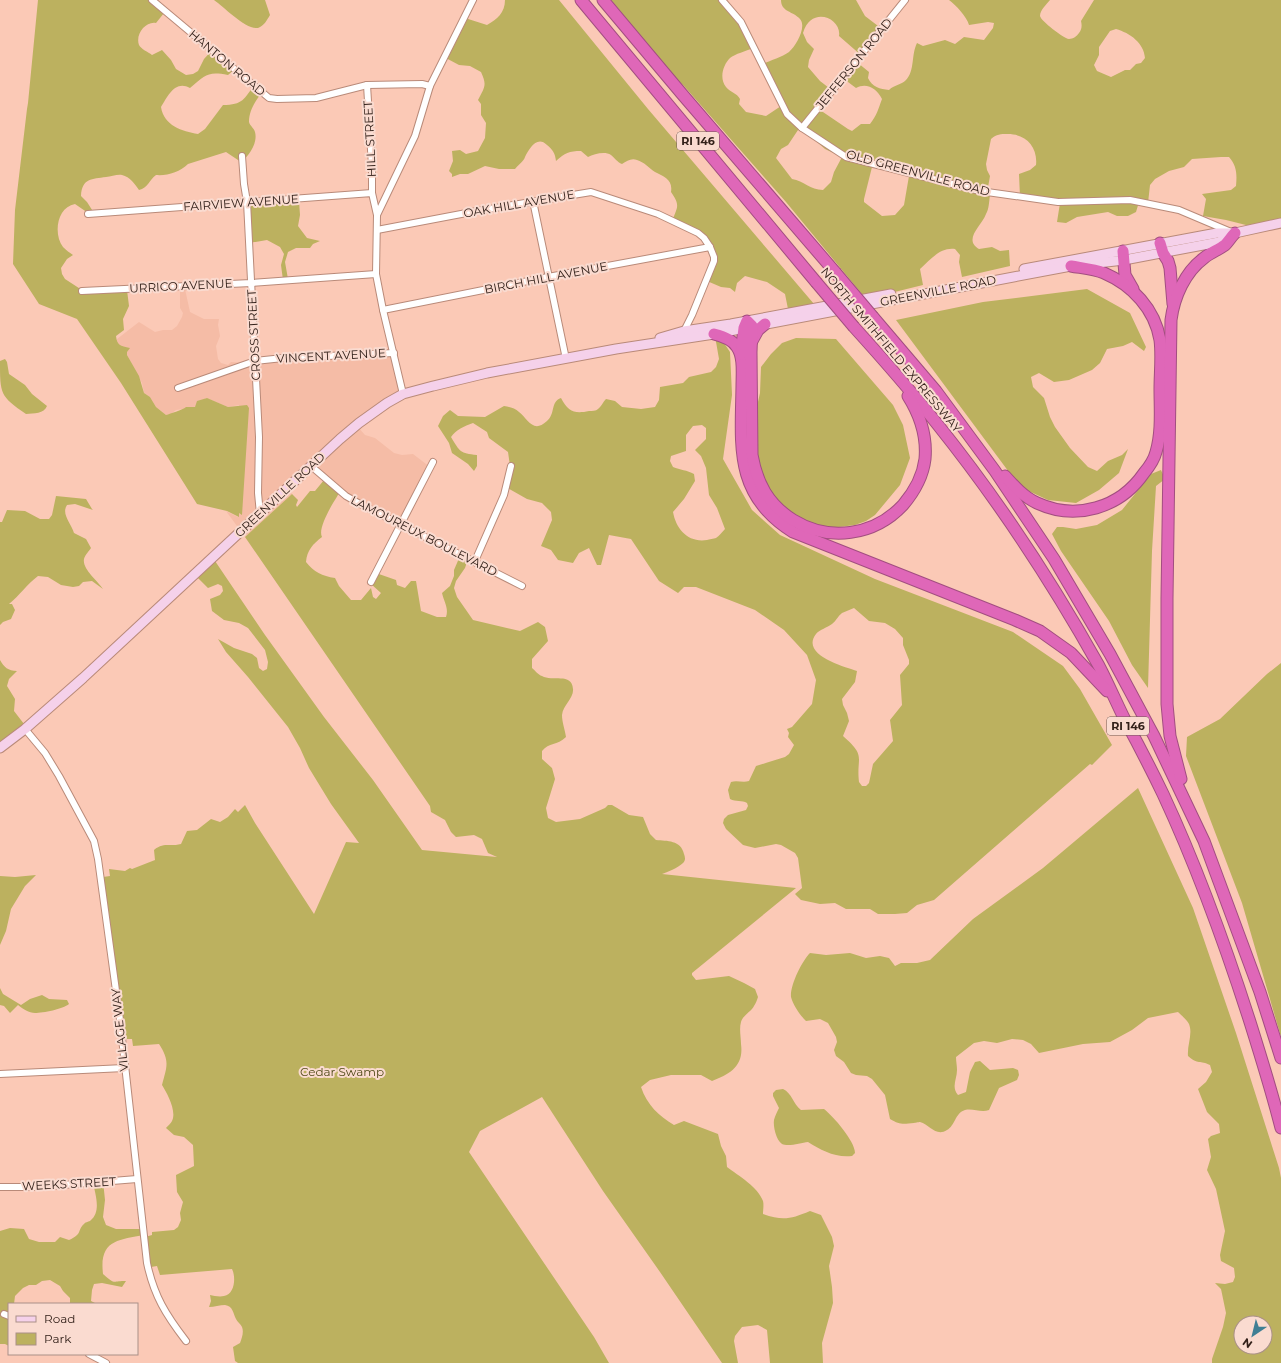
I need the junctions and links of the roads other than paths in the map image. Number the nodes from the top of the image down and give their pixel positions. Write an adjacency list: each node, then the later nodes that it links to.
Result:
1 (152, 0): 7 (street, HANTON ROAD)
2 (473, 0): 8 (street)
3 (581, 0): 40 (highway, NORTH SMITHFIELD EXPRESSWAY / RI 146, bridge)
4 (603, 0): 43 (highway, NORTH SMITHFIELD EXPRESSWAY / RI 146, bridge)
5 (722, 0): 9 (street, OLD GREENVILLE ROAD)
6 (905, 0): 9 (street, JEFFERSON ROAD)
7 (367, 85): 8 (street, HANTON ROAD); 11 (street, HILL STREET)
8 (430, 86): 15 (street)
9 (802, 128): 18 (street, OLD GREENVILLE ROAD)
10 (242, 156): 13 (street, CROSS STREET)
11 (372, 193): 13 (street, FAIRVIEW AVENUE); 15 (street)
12 (533, 201): 17 (street, OAK HILL AVENUE); 19 (street, OAK HILL AVENUE); 24 (street)
13 (247, 202): 14 (street, FAIRVIEW AVENUE); 25 (street, CROSS STREET)
14 (88, 214)
15 (377, 214): 17 (street)
16 (1281, 223): 18 (main road, GREENVILLE ROAD)
17 (377, 230): 23 (street)
18 (1235, 233): 20 (main road, GREENVILLE ROAD); 28 (highway)
19 (710, 247): 24 (street, BIRCH HILL AVENUE); 32 (street)
20 (1162, 248): 21 (main road, GREENVILLE ROAD); 28 (highway)
21 (1124, 255): 22 (main road, GREENVILLE ROAD); 27 (highway); 31 (main road, GREENVILLE ROAD)
22 (1071, 266): 27 (highway); 30 (main road, GREENVILLE ROAD)
23 (376, 274): 25 (street, URRICO AVENUE); 29 (street)
24 (548, 277): 29 (street, BIRCH HILL AVENUE); 38 (street)
25 (251, 283): 26 (street, URRICO AVENUE); 39 (street, CROSS STREET)
26 (82, 291)
27 (1136, 293): 43 (highway)
28 (1173, 307): 55 (highway)
29 (383, 310): 36 (street)
30 (765, 324): 31 (main road, GREENVILLE ROAD); 34 (highway)
31 (748, 325): 32 (main road, GREENVILLE ROAD); 33 (main road, GREENVILLE ROAD); 34 (highway); 37 (highway)
32 (684, 331): 35 (main road, GREENVILLE ROAD)
33 (714, 334): 35 (main road, GREENVILLE ROAD); 37 (highway)
34 (752, 341): 40 (highway)
35 (616, 349): 38 (main road, GREENVILLE ROAD)
36 (394, 353): 39 (street, VINCENT AVENUE); 42 (street)
37 (741, 354): 52 (highway)
38 (566, 358): 42 (main road, GREENVILLE ROAD)
39 (255, 361): 41 (street, VINCENT AVENUE); 47 (street, CROSS STREET)
40 (891, 368): 52 (highway, NORTH SMITHFIELD EXPRESSWAY / RI 146)
41 (178, 388)
42 (403, 394): 45 (main road, GREENVILLE ROAD)
43 (979, 449): 55 (highway, NORTH SMITHFIELD EXPRESSWAY / RI 146)
44 (433, 462): 48 (street)
45 (311, 466): 47 (main road, GREENVILLE ROAD); 48 (street, LAMOUREUX BOULEVARD)
46 (511, 466): 49 (street)
47 (260, 514): 53 (main road, GREENVILLE ROAD)
48 (401, 524): 49 (street, LAMOUREUX BOULEVARD); 50 (street)
49 (475, 561): 51 (street, LAMOUREUX BOULEVARD)
50 (371, 582)
51 (522, 586)
52 (1115, 700): 59 (highway, NORTH SMITHFIELD EXPRESSWAY / RI 146)
53 (25, 729): 54 (main road, GREENVILLE ROAD); 57 (street, VILLAGE WAY)
54 (0, 748)
55 (1188, 807): 56 (highway, NORTH SMITHFIELD EXPRESSWAY / RI 146)
56 (1281, 1058)
57 (124, 1068): 58 (street); 60 (street, VILLAGE WAY)
58 (0, 1074)
59 (1281, 1128)
60 (137, 1180): 61 (street, WEEKS STREET); 62 (street, VILLAGE WAY)
61 (0, 1187)
62 (186, 1342)
63 (91, 1355): 64 (street)
64 (106, 1363)

